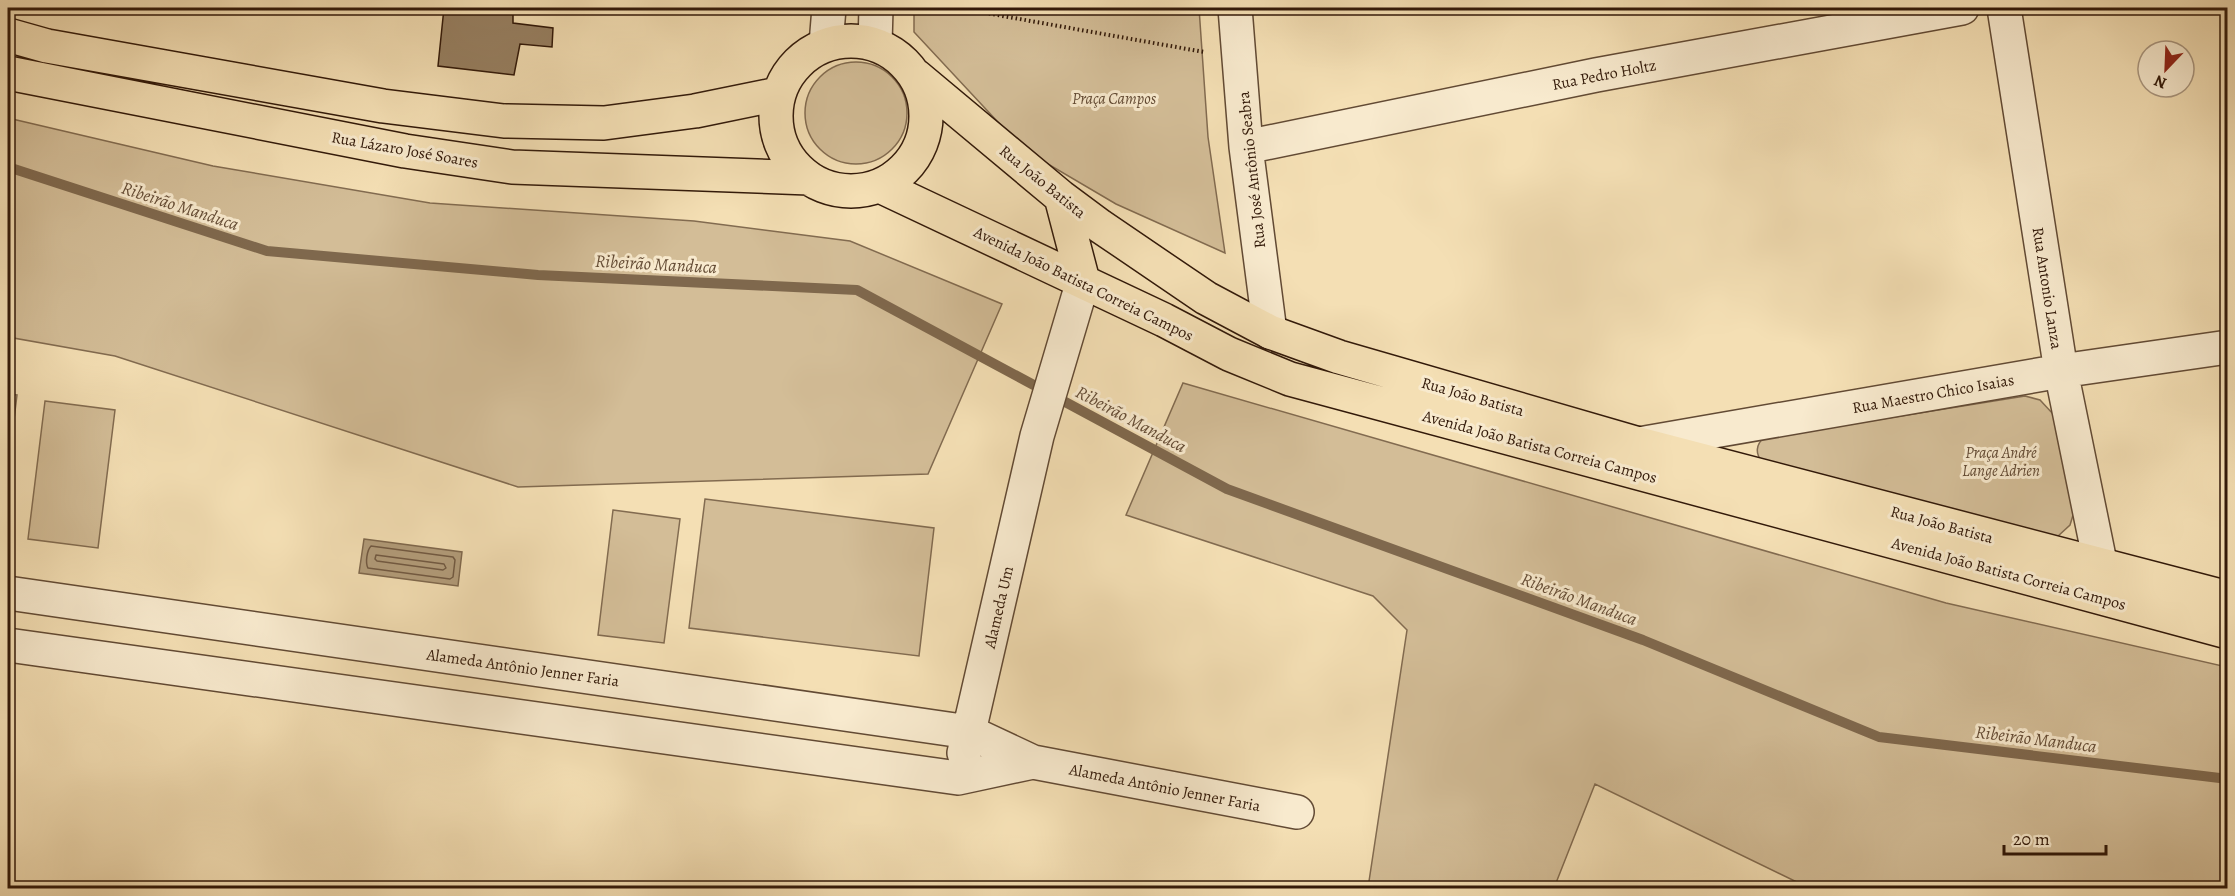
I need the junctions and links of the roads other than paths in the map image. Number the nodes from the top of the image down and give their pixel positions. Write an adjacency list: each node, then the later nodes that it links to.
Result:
1 (829, 8): 7 (street)
2 (876, 8): 8 (street)
3 (1235, 8): 12 (street, Rua José Antônio Seabra)
4 (1962, 8): 12 (street, Rua Pedro Holtz)
5 (2004, 8): 19 (street, Rua Antonio Lanza)
6 (8, 35): 11 (main road)
7 (826, 44): 8 (main road); 11 (main road)
8 (875, 44): 10 (main road)
9 (8, 73): 13 (main road, Rua Lázaro José Soares)
10 (916, 76): 14 (main road); 15 (main road, Rua João Batista)
11 (778, 94): 13 (main road)
12 (1246, 147): 17 (street, Rua José Antônio Seabra)
13 (809, 178): 14 (main road)
14 (880, 186): 16 (main road, Avenida João Batista Correia Campos)
15 (1061, 197): 16 (main road); 17 (main road, Rua João Batista)
16 (1083, 281): 24 (main road, Avenida João Batista Correia Campos); 26 (street, Alameda Um)
17 (1270, 332): 20 (main road, Rua João Batista)
18 (2228, 347): 19 (street, Rua Maestro Chico Isaias)
19 (2061, 371): 20 (street, Rua Maestro Chico Isaias); 21 (street, Rua Antonio Lanza)
20 (1639, 444): 21 (main road, Rua João Batista)
21 (2101, 567): 23 (main road, Avenida João Batista Correia Campos)
22 (8, 593): 26 (street, Alameda Antônio Jenner Faria)
23 (2228, 598)
24 (2228, 632)
25 (8, 645): 28 (street, Alameda Antônio Jenner Faria)
26 (969, 732): 27 (street, Alameda Antônio Jenner Faria); 28 (street, Alameda Um)
27 (1033, 762): 28 (street, Alameda Antônio Jenner Faria); 29 (street, Alameda Antônio Jenner Faria)
28 (958, 778)
29 (1297, 812)

